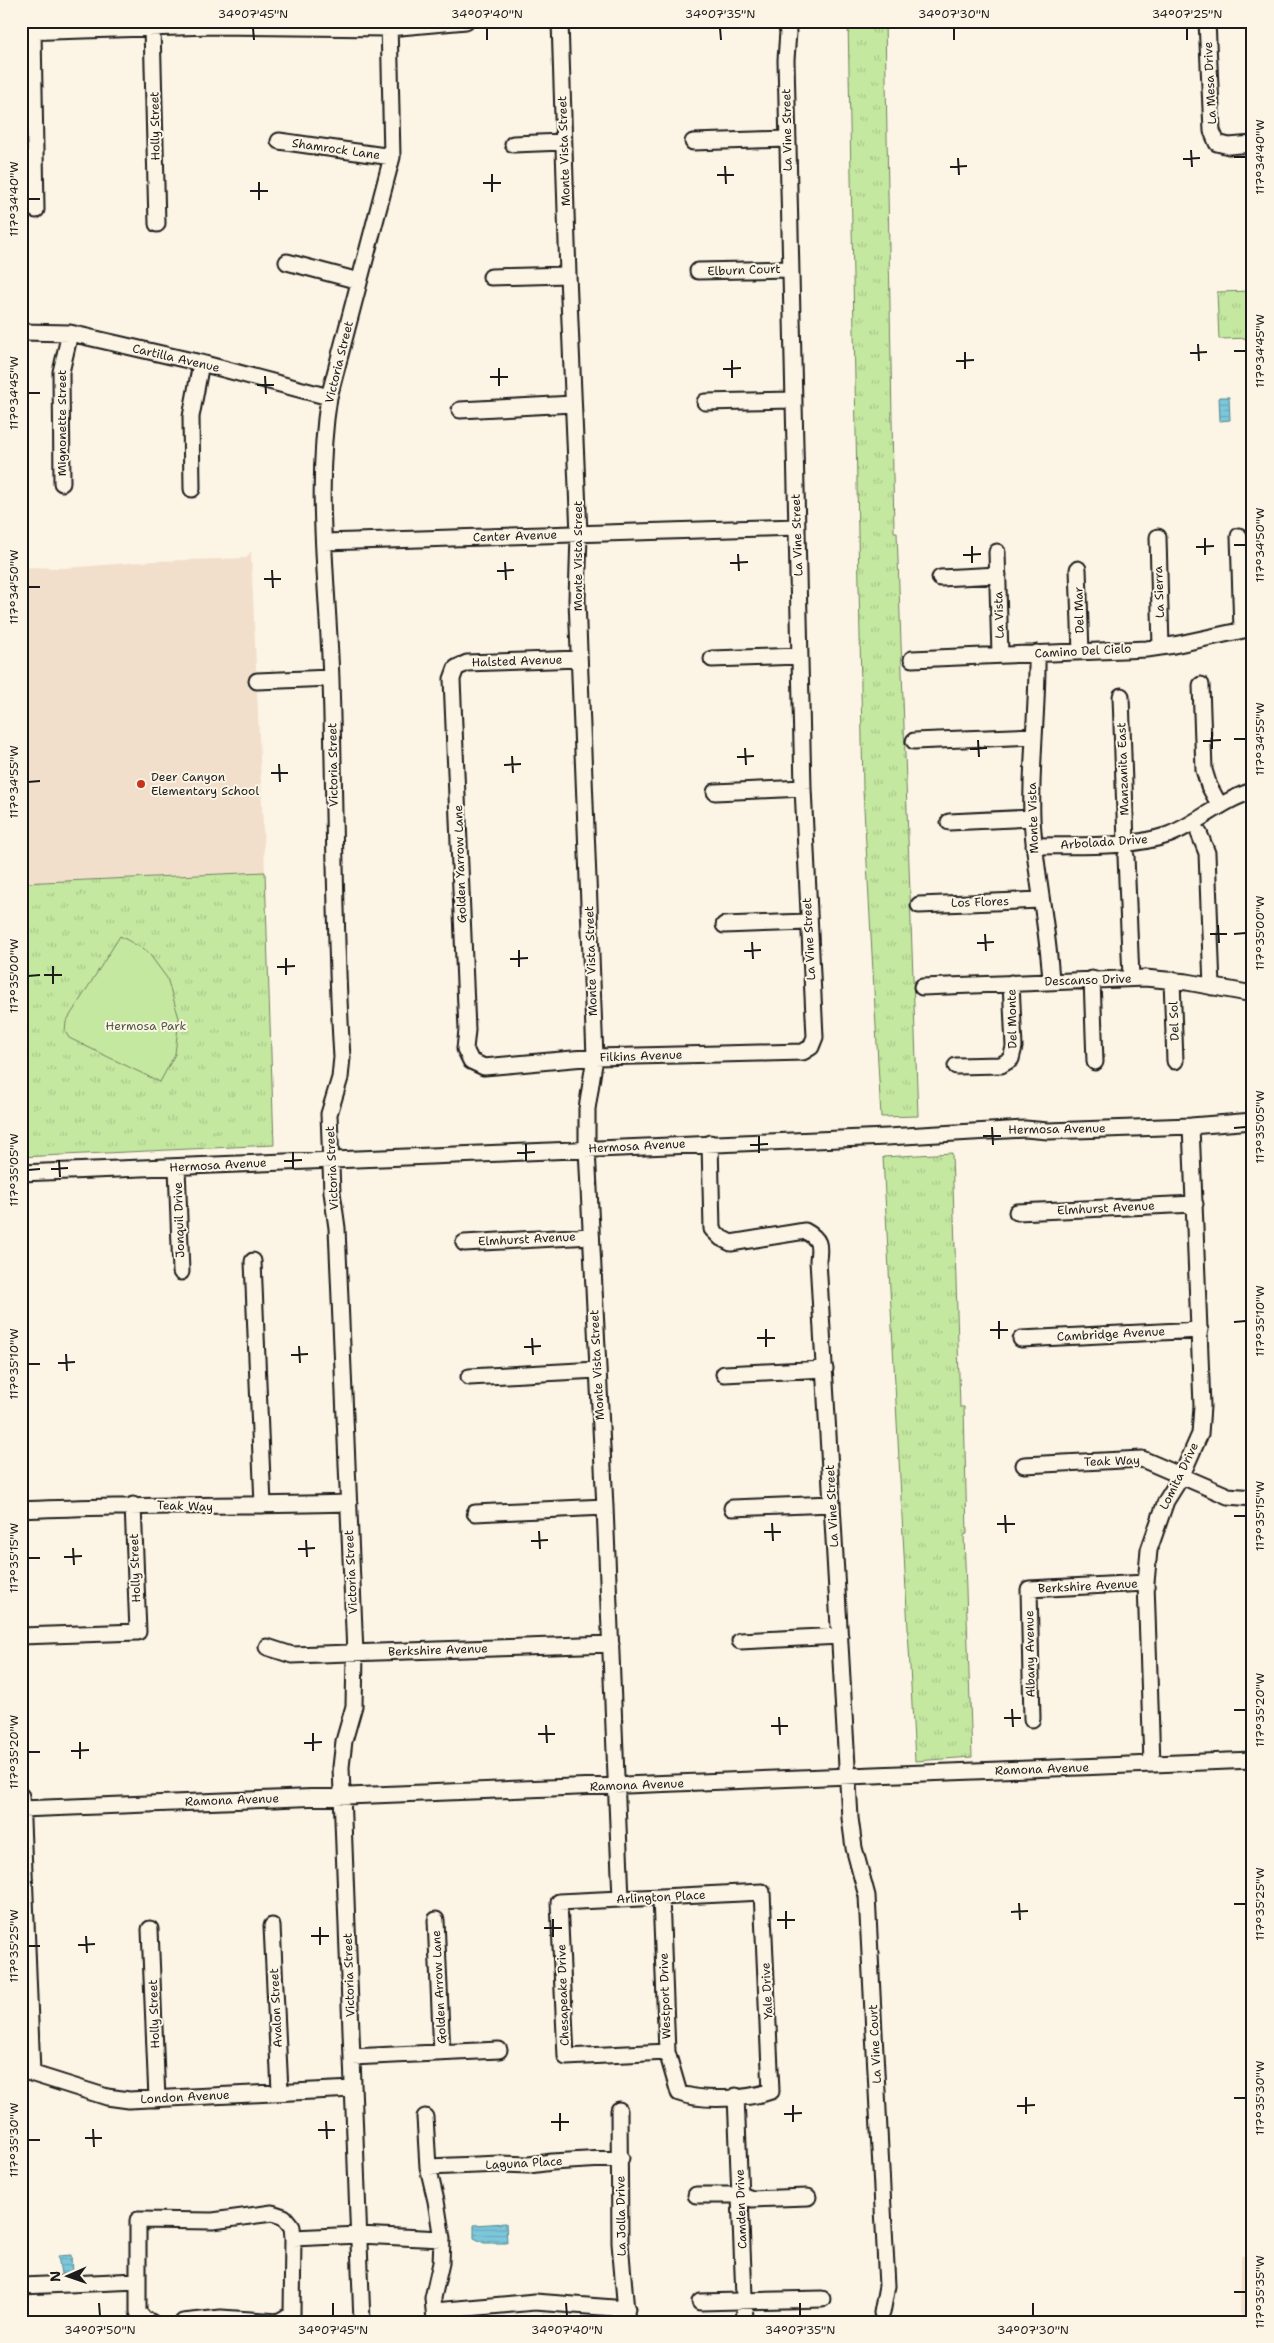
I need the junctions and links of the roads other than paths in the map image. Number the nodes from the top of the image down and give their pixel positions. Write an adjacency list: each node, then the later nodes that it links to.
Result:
1 (466, 21): 5 (street)
2 (560, 21): 10 (street, Monte Vista Street)
3 (785, 21): 8 (street, La Vine Street)
4 (1208, 21): 13 (street, La Mesa Drive)
5 (389, 25): 6 (street); 14 (street, Victoria Street)
6 (152, 27): 7 (street); 16 (street, Holly Street)
7 (27, 32): 15 (street)
8 (788, 139): 11 (street); 18 (street, La Vine Street)
9 (279, 141): 14 (street, Shamrock Lane)
10 (563, 142): 12 (street); 20 (street, Monte Vista Street)
11 (693, 142)
12 (513, 144)
13 (1253, 144)
14 (392, 157): 22 (street, Victoria Street)
15 (36, 210)
16 (157, 224)
17 (288, 262): 22 (street)
18 (790, 269): 19 (street, Elburn Court); 27 (street, La Vine Street)
19 (698, 271)
20 (568, 275): 21 (street); 29 (street, Monte Vista Street)
21 (491, 277)
22 (359, 281): 26 (street, Victoria Street)
23 (21, 332): 24 (street, Cartilla Avenue)
24 (70, 333): 25 (street, Cartilla Avenue); 31 (street, Mignonette Street)
25 (201, 363): 26 (street, Cartilla Avenue); 32 (street)
26 (329, 397): 37 (street, Victoria Street)
27 (793, 400): 28 (street); 33 (street, La Vine Street)
28 (705, 402)
29 (573, 404): 30 (street); 34 (street, Monte Vista Street)
30 (460, 410)
31 (62, 483)
32 (192, 489)
33 (797, 527): 34 (street, Center Avenue); 47 (street, La Vine Street)
34 (579, 534): 37 (street, Center Avenue); 48 (street, Monte Vista Street)
35 (1238, 536): 42 (street)
36 (1158, 538): 43 (street, La Sierra)
37 (324, 542): 52 (street, Victoria Street)
38 (997, 552): 40 (street, La Vista)
39 (1078, 569): 44 (street, Del Mar)
40 (998, 576): 41 (street, La Vista); 46 (street, La Vista)
41 (940, 578)
42 (1247, 629): 43 (street, Camino Del Cielo)
43 (1161, 647): 44 (street, Camino Del Cielo)
44 (1081, 652): 45 (street, Camino Del Cielo)
45 (1037, 654): 46 (street, Camino Del Cielo); 56 (street, Monte Vista)
46 (1000, 655): 50 (street, Camino Del Cielo)
47 (800, 656): 49 (street); 58 (street, La Vine Street)
48 (580, 659): 51 (street, Halsted Avenue); 80 (street, Monte Vista Street)
49 (712, 659)
50 (912, 659)
51 (456, 668): 81 (street, Golden Yarrow Lane)
52 (331, 678): 53 (street); 89 (street, Victoria Street)
53 (257, 681)
54 (1201, 685): 61 (street)
55 (1120, 696): 66 (street, Manzanita East)
56 (1034, 736): 57 (street); 62 (street, Monte Vista)
57 (914, 741)
58 (803, 788): 60 (street); 69 (street, La Vine Street)
59 (1253, 791): 61 (street, Arbolada Drive)
60 (715, 792)
61 (1220, 806): 66 (street, Arbolada Drive)
62 (1032, 818): 63 (street); 65 (street, Monte Vista)
63 (949, 822)
64 (1199, 833): 77 (street)
65 (1034, 846): 66 (street, Arbolada Drive); 67 (street, Monte Vista)
66 (1126, 849): 71 (street, Manzanita East)
67 (1041, 900): 68 (street, Los Flores); 74 (street, Monte Vista)
68 (919, 905)
69 (808, 922): 70 (street); 79 (street, La Vine Street)
70 (724, 924)
71 (1130, 978): 72 (street, Descanso Drive); 73 (street, Descanso Drive)
72 (1092, 980): 74 (street, Descanso Drive); 83 (street)
73 (1172, 980): 77 (street, Descanso Drive); 82 (street, Del Sol)
74 (1051, 982): 75 (street, Descanso Drive)
75 (1011, 983): 76 (street, Descanso Drive); 84 (street, Del Monte)
76 (922, 987)
77 (1212, 987): 78 (street, Descanso Drive)
78 (1253, 994)
79 (811, 1047): 80 (street, Filkins Avenue)
80 (595, 1058): 81 (street, Filkins Avenue); 88 (street, Monte Vista Street)
81 (471, 1061)
82 (1175, 1061)
83 (1094, 1062)
84 (956, 1066)
85 (1253, 1121): 86 (street, Hermosa Avenue)
86 (1191, 1126): 87 (street, Hermosa Avenue); 92 (street, Lomita Drive)
87 (710, 1143): 88 (street, Hermosa Avenue); 100 (street, La Vine Street)
88 (587, 1149): 89 (street, Hermosa Avenue); 94 (street, Monte Vista Street)
89 (330, 1159): 90 (street, Hermosa Avenue); 107 (street, Victoria Street)
90 (177, 1167): 91 (street, Hermosa Avenue); 97 (street, Jonquil Drive)
91 (21, 1173)
92 (1195, 1204): 93 (street, Elmhurst Avenue); 98 (street, Lomita Drive)
93 (1017, 1212)
94 (591, 1236): 95 (street, Elmhurst Avenue); 101 (street, Monte Vista Street)
95 (464, 1242)
96 (253, 1261): 110 (street)
97 (181, 1272)
98 (1200, 1330): 99 (street, Cambridge Avenue); 105 (street, Lomita Drive)
99 (1021, 1339)
100 (825, 1369): 102 (street); 108 (street, La Vine Street)
101 (597, 1370): 103 (street); 111 (street, Monte Vista Street)
102 (724, 1374)
103 (469, 1377)
104 (1024, 1465): 105 (street, Teak Way)
105 (1181, 1477): 106 (street, Teak Way); 115 (street, Lomita Drive)
106 (1253, 1498)
107 (349, 1503): 110 (street, Teak Way); 122 (street, Victoria Street)
108 (832, 1504): 112 (street); 118 (street, La Vine Street)
109 (133, 1505): 110 (street, Teak Way); 113 (street, Teak Way); 117 (street, Holly Street)
110 (263, 1505)
111 (605, 1507): 114 (street); 120 (street, Monte Vista Street)
112 (732, 1508)
113 (21, 1510)
114 (475, 1513)
115 (1146, 1583): 116 (street, Berkshire Avenue); 125 (street, Lomita Drive)
116 (1028, 1589): 123 (street, Albany Avenue)
117 (21, 1636)
118 (840, 1636): 119 (street); 126 (street, La Vine Street)
119 (740, 1641)
120 (611, 1644): 122 (street, Berkshire Avenue); 127 (street, Monte Vista Street)
121 (267, 1647): 122 (street, Berkshire Avenue)
122 (355, 1653): 129 (street, Victoria Street)
123 (1032, 1719)
124 (1253, 1760): 125 (street, Ramona Avenue)
125 (1152, 1764): 126 (street, Ramona Avenue)
126 (848, 1777): 127 (street, Ramona Avenue); 164 (street, La Vine Court)
127 (616, 1785): 129 (street, Ramona Avenue); 133 (street, Monte Vista Street)
128 (21, 1796): 130 (street)
129 (342, 1796): 130 (street, Ramona Avenue); 142 (street, Victoria Street)
130 (22, 1809): 138 (street)
131 (762, 1892): 132 (street, Arlington Place); 146 (street, Yale Drive)
132 (661, 1897): 133 (street, Arlington Place); 140 (street, Westport Drive)
133 (621, 1899): 134 (street, Arlington Place)
134 (559, 1902): 140 (street, Chesapeake Drive)
135 (436, 1920): 141 (street, Golden Arrow Lane)
136 (272, 1926): 145 (street, Avalon Street)
137 (150, 1929): 147 (street, Holly Street)
138 (24, 1936): 143 (street)
139 (499, 2050): 141 (street)
140 (667, 2052): 146 (street, Westport Drive)
141 (442, 2053): 142 (street)
142 (352, 2058): 144 (street, Victoria Street)
143 (27, 2072): 147 (street, London Avenue)
144 (353, 2089): 145 (street, London Avenue); 155 (street, Victoria Street)
145 (280, 2091): 147 (street, London Avenue)
146 (736, 2096): 153 (street, Camden Drive)
147 (157, 2099)
148 (619, 2110): 150 (street, La Jolla Drive)
149 (425, 2117): 151 (street)
150 (621, 2158): 151 (street, Laguna Place); 166 (street, La Jolla Drive)
151 (428, 2168): 157 (street)
152 (696, 2195): 153 (street)
153 (742, 2195): 154 (street); 162 (street, Camden Drive)
154 (808, 2197)
155 (359, 2235): 156 (street); 157 (street); 169 (street, Victoria Street)
156 (293, 2238): 158 (street); 168 (street)
157 (442, 2239): 165 (street)
158 (138, 2281): 159 (street); 167 (street)
159 (21, 2285): 160 (street)
160 (21, 2294)
161 (822, 2299): 162 (street)
162 (744, 2300): 163 (street); 170 (street, Camden Drive)
163 (700, 2302)
164 (882, 2313)
165 (435, 2316): 166 (street)
166 (627, 2316)
167 (148, 2321)
168 (183, 2322)
169 (362, 2322)
170 (745, 2322)

